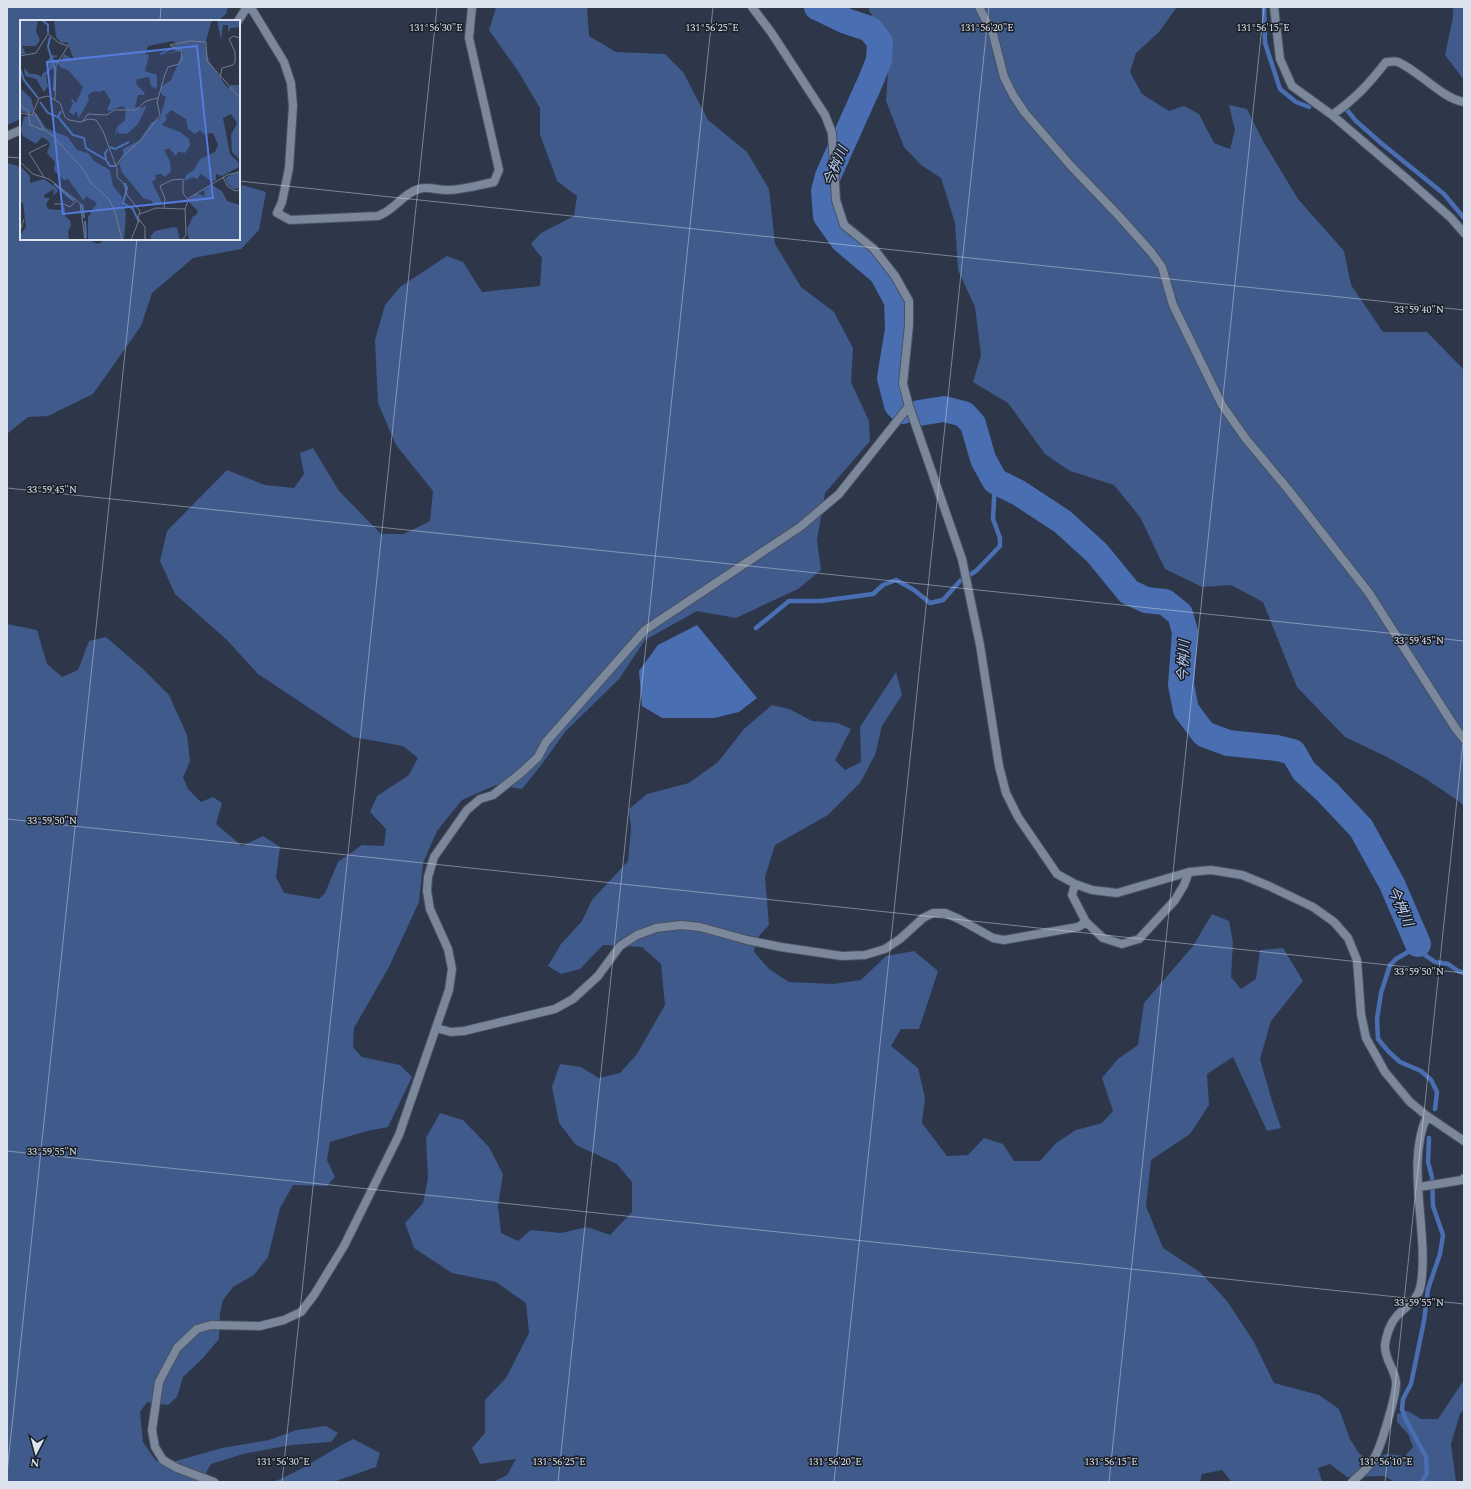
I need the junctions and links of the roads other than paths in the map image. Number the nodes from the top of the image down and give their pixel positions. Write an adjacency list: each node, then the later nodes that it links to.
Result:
1 (247, 7): 2 (street); 6 (street)
2 (472, 7)
3 (752, 7): 12 (street)
4 (979, 7): 13 (street)
5 (1274, 7): 8 (street)
6 (239, 20)
7 (1464, 102): 8 (street)
8 (1332, 115): 11 (street)
9 (20, 130): 10 (street)
10 (7, 136)
11 (1464, 233)
12 (909, 406): 15 (street); 17 (street)
13 (1464, 739)
14 (1189, 872): 15 (street); 16 (street); 18 (street)
15 (1075, 884): 16 (street)
16 (1086, 922): 17 (street)
17 (436, 1028): 22 (street)
18 (1427, 1116): 19 (street); 21 (street)
19 (1464, 1141)
20 (1464, 1178): 21 (street)
21 (1419, 1187): 23 (street)
22 (214, 1482)
23 (1352, 1482)

